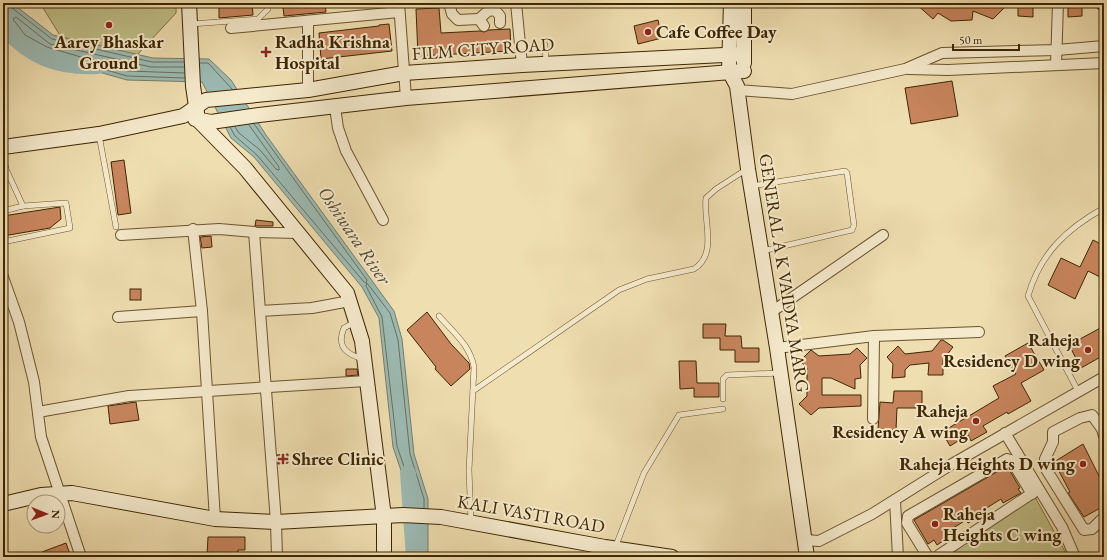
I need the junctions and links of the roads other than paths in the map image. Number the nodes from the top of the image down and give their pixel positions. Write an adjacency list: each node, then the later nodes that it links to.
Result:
1 (189, 3): 11 (street)
2 (268, 3): 11 (lane)
3 (449, 3): 10 (street)
4 (516, 3): 20 (street)
5 (731, 3): 16 (street, GENERAL A K VAIDYA MARG)
6 (744, 3): 17 (street)
7 (1058, 3): 15 (street)
8 (399, 8): 9 (street); 25 (street)
9 (308, 21): 12 (street); 27 (street)
10 (500, 23)
11 (190, 24): 32 (street)
12 (231, 28)
13 (545, 45): 19 (lane)
14 (1104, 46): 15 (street)
15 (1057, 50): 21 (street); 22 (street)
16 (728, 54): 17 (street, FILM CITY ROAD); 19 (street, FILM CITY ROAD); 23 (street, GENERAL A K VAIDYA MARG)
17 (744, 54): 24 (street)
18 (1104, 63): 21 (street)
19 (546, 64): 20 (street, FILM CITY ROAD)
20 (522, 65): 25 (street, FILM CITY ROAD)
21 (1056, 65): 22 (street)
22 (905, 69): 26 (street)
23 (729, 71): 24 (street); 26 (street, GENERAL A K VAIDYA MARG); 29 (street)
24 (744, 71): 26 (street)
25 (404, 73): 27 (street, FILM CITY ROAD); 29 (street)
26 (738, 88): 37 (street, GENERAL A K VAIDYA MARG)
27 (308, 90): 28 (street, FILM CITY ROAD)
28 (283, 93): 31 (street); 32 (street, FILM CITY ROAD)
29 (406, 98): 30 (street)
30 (335, 107): 31 (street); 42 (street)
31 (284, 112): 32 (street)
32 (197, 113): 33 (street, FILM CITY ROAD); 46 (street)
33 (99, 134): 34 (street, FILM CITY ROAD); 44 (lane)
34 (3, 147)
35 (3, 156): 36 (lane)
36 (4, 169): 39 (lane)
37 (748, 169): 38 (street, GENERAL A K VAIDYA MARG); 67 (lane)
38 (750, 186): 49 (street, GENERAL A K VAIDYA MARG); 49 (lane)
39 (23, 206): 41 (lane); 48 (lane)
40 (1104, 208): 68 (lane)
41 (3, 211)
42 (383, 220)
43 (193, 229): 44 (street); 45 (street); 52 (street)
44 (119, 231)
45 (254, 232): 46 (street); 53 (street)
46 (298, 233): 51 (street)
47 (883, 235): 54 (street)
48 (3, 242)
49 (760, 251): 54 (street, GENERAL A K VAIDYA MARG)
50 (3, 278): 71 (street)
51 (350, 301): 53 (street); 57 (street)
52 (202, 311): 56 (street); 66 (street)
53 (260, 312): 65 (street)
54 (770, 313): 60 (street, GENERAL A K VAIDYA MARG)
55 (439, 316): 67 (lane)
56 (118, 317)
57 (356, 322): 61 (street); 61 (lane)
58 (979, 332): 59 (street)
59 (874, 336): 60 (street); 72 (street)
60 (777, 348): 62 (street, GENERAL A K VAIDYA MARG)
61 (364, 359): 64 (street)
62 (781, 373): 69 (lane); 89 (street, GENERAL A K VAIDYA MARG)
63 (1104, 377): 68 (street)
64 (366, 381): 65 (street); 81 (street)
65 (266, 387): 66 (street); 85 (street)
66 (207, 391): 71 (street); 83 (street)
67 (472, 391): 86 (lane)
68 (1078, 391): 73 (street)
69 (723, 399)
70 (723, 409): 88 (lane)
71 (38, 412): 76 (street)
72 (873, 419)
73 (1005, 433): 75 (street); 78 (street)
74 (1104, 436): 84 (street)
75 (1035, 492): 87 (street); 90 (street); 96 (street)
76 (60, 494): 83 (street, KALI VASTI ROAD)
77 (26, 499): 79 (street, KALI VASTI ROAD)
78 (895, 500): 89 (street); 95 (street)
79 (3, 504)
80 (66, 512): 91 (street)
81 (384, 517): 85 (street, KALI VASTI ROAD); 86 (street, KALI VASTI ROAD); 93 (street)
82 (1104, 517): 84 (street)
83 (215, 519): 85 (street, KALI VASTI ROAD)
84 (1076, 520): 87 (street)
85 (276, 522): 92 (street)
86 (471, 522): 88 (street, KALI VASTI ROAD)
87 (1062, 527): 97 (street)
88 (608, 551): 94 (street, KALI VASTI ROAD)
89 (806, 551)
90 (938, 556)
91 (81, 557)
92 (277, 557)
93 (384, 557)
94 (672, 557)
95 (898, 557)
96 (928, 557)
97 (1075, 557)

